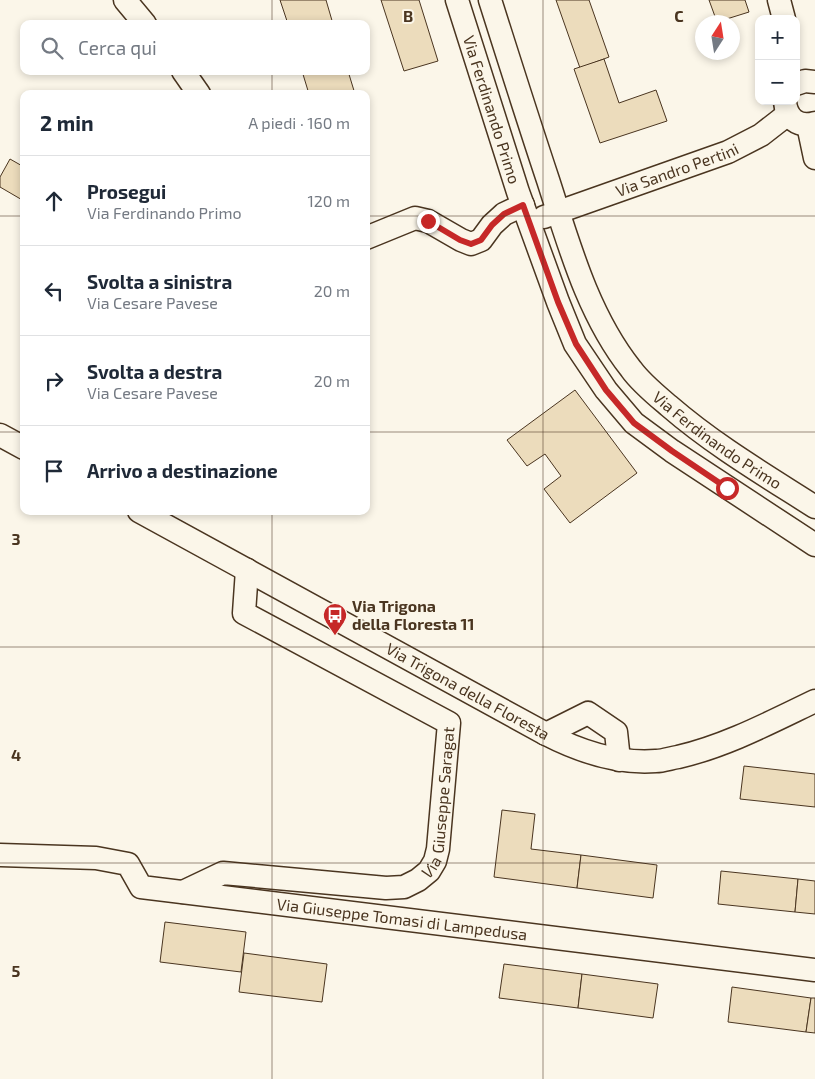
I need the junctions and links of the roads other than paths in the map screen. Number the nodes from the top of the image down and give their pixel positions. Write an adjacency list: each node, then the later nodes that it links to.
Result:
1 (125, 0): 6 (street)
2 (457, 0): 13 (street, Via Ferdinando Primo)
3 (490, 0): 12 (street, Via Ferdinando Primo)
4 (779, 0): 5 (street)
5 (783, 15)
6 (142, 20)
7 (186, 75): 8 (street)
8 (196, 90)
9 (787, 108): 10 (street, Via Sandro Pertini); 14 (street, Via Sandro Pertini)
10 (811, 124): 11 (street)
11 (815, 158)
12 (548, 181): 13 (street); 14 (street, Via Ferdinando Primo)
13 (524, 207): 14 (street, Via Sandro Pertini); 15 (street); 20 (street, Via Ferdinando Primo)
14 (558, 212): 18 (street, Via Ferdinando Primo)
15 (370, 236)
16 (0, 435): 17 (street)
17 (20, 446)
18 (763, 474): 19 (street, Via Ferdinando Primo); 20 (street)
19 (810, 497): 22 (street)
20 (744, 499): 22 (street, Via Ferdinando Primo)
21 (146, 515): 24 (street, Via Trigona della Floresta)
22 (779, 521): 23 (street, Via Ferdinando Primo)
23 (815, 545)
24 (247, 570): 26 (street, Via Trigona della Floresta); 29 (street, Via Giuseppe Saragat)
25 (815, 700): 27 (street, Via Trigona della Floresta)
26 (546, 734): 27 (street, Via Trigona della Floresta); 27 (street)
27 (619, 760)
28 (0, 855): 29 (street, Via Giuseppe Tomasi di Lampedusa)
29 (183, 892): 30 (street, Via Giuseppe Tomasi di Lampedusa)
30 (815, 970)

